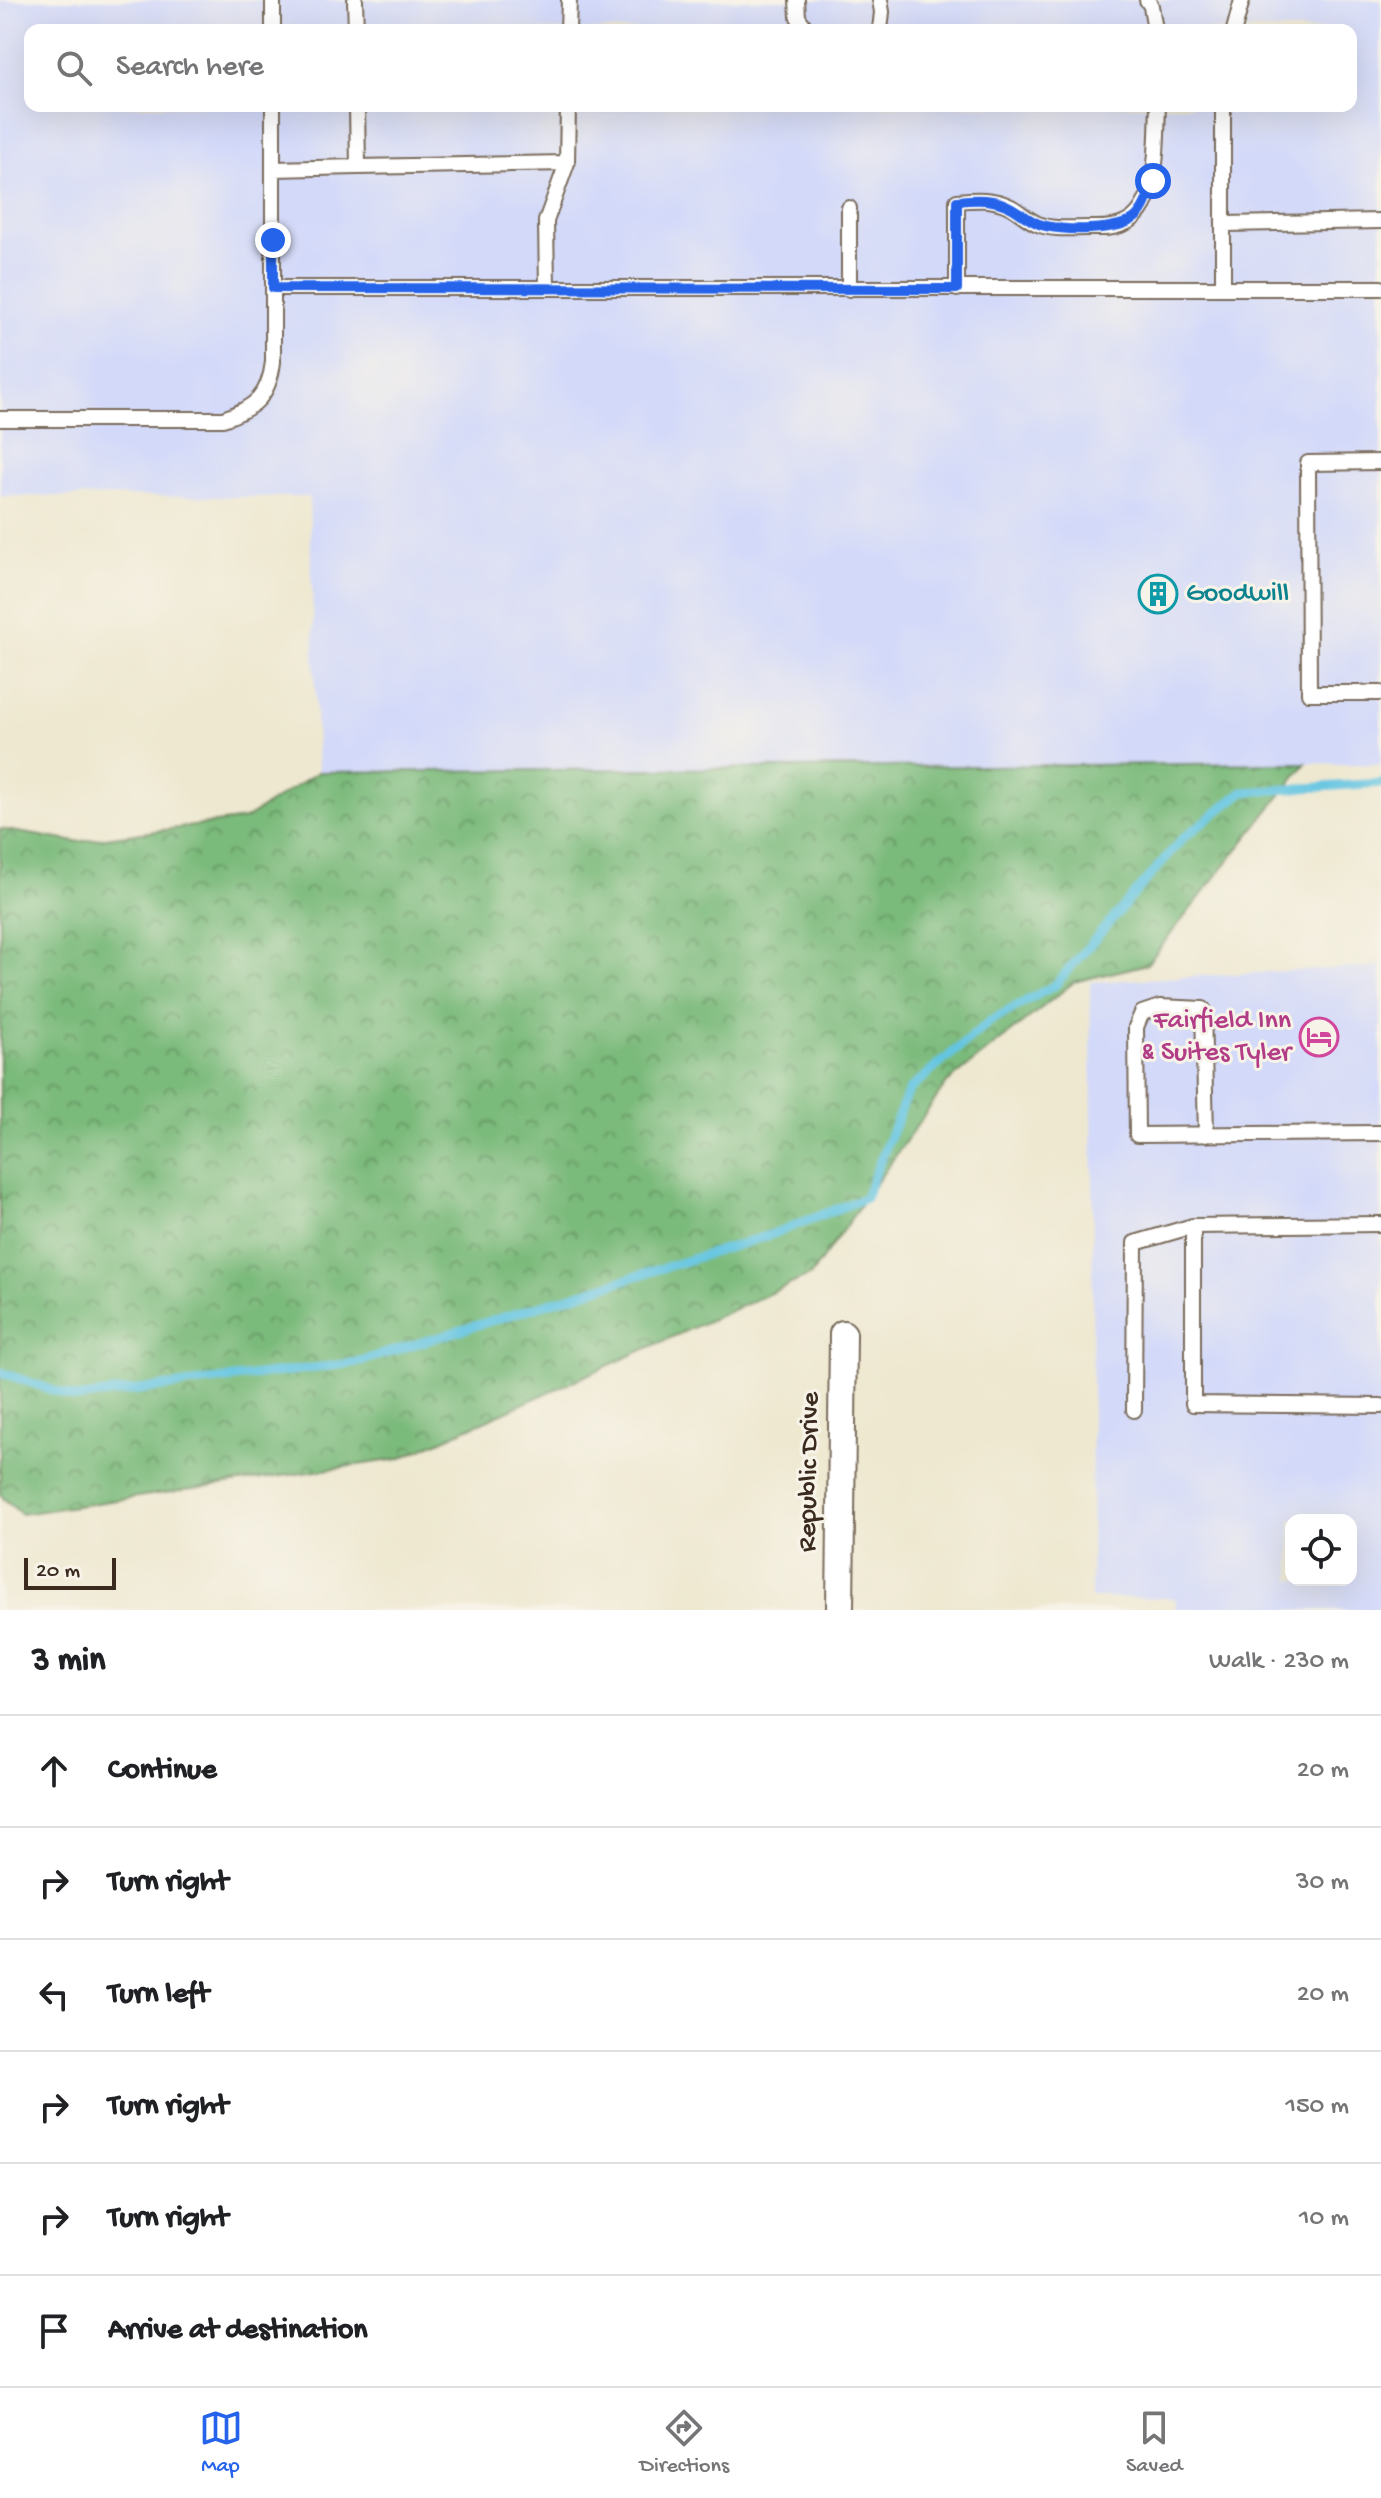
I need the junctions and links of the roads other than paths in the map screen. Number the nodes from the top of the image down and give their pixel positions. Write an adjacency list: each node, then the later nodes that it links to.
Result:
1 (273, 0): 8 (lane)
2 (355, 0): 9 (lane)
3 (569, 0): 10 (lane)
4 (797, 0): 11 (lane)
5 (880, 0): 12 (lane)
6 (1147, 0): 13 (lane)
7 (1242, 0): 14 (lane)
8 (273, 24)
9 (356, 24)
10 (568, 24)
11 (803, 24)
12 (881, 24)
13 (1154, 24)
14 (1236, 24)
15 (273, 112): 22 (lane)
16 (357, 112): 21 (lane)
17 (568, 112): 20 (lane)
18 (1158, 112): 31 (lane)
19 (1223, 112): 25 (lane)
20 (567, 163): 21 (lane); 27 (lane)
21 (358, 167): 22 (lane)
22 (273, 169): 26 (lane)
23 (849, 208): 30 (lane)
24 (1381, 221): 25 (lane)
25 (1224, 224): 28 (lane)
26 (273, 288): 27 (lane); 32 (lane)
27 (547, 288): 30 (lane)
28 (1223, 288): 29 (lane); 31 (lane)
29 (1381, 288)
30 (849, 289): 31 (lane)
31 (957, 289)
32 (0, 419)
33 (1381, 462): 34 (lane)
34 (1381, 693)
35 (1381, 1133): 36 (lane)
36 (1206, 1135): 36 (lane)
37 (1381, 1224): 38 (lane)
38 (1193, 1226): 40 (lane); 41 (lane)
39 (843, 1334): 42 (street, Republic Drive)
40 (1381, 1406)
41 (1134, 1410)
42 (840, 1610)

